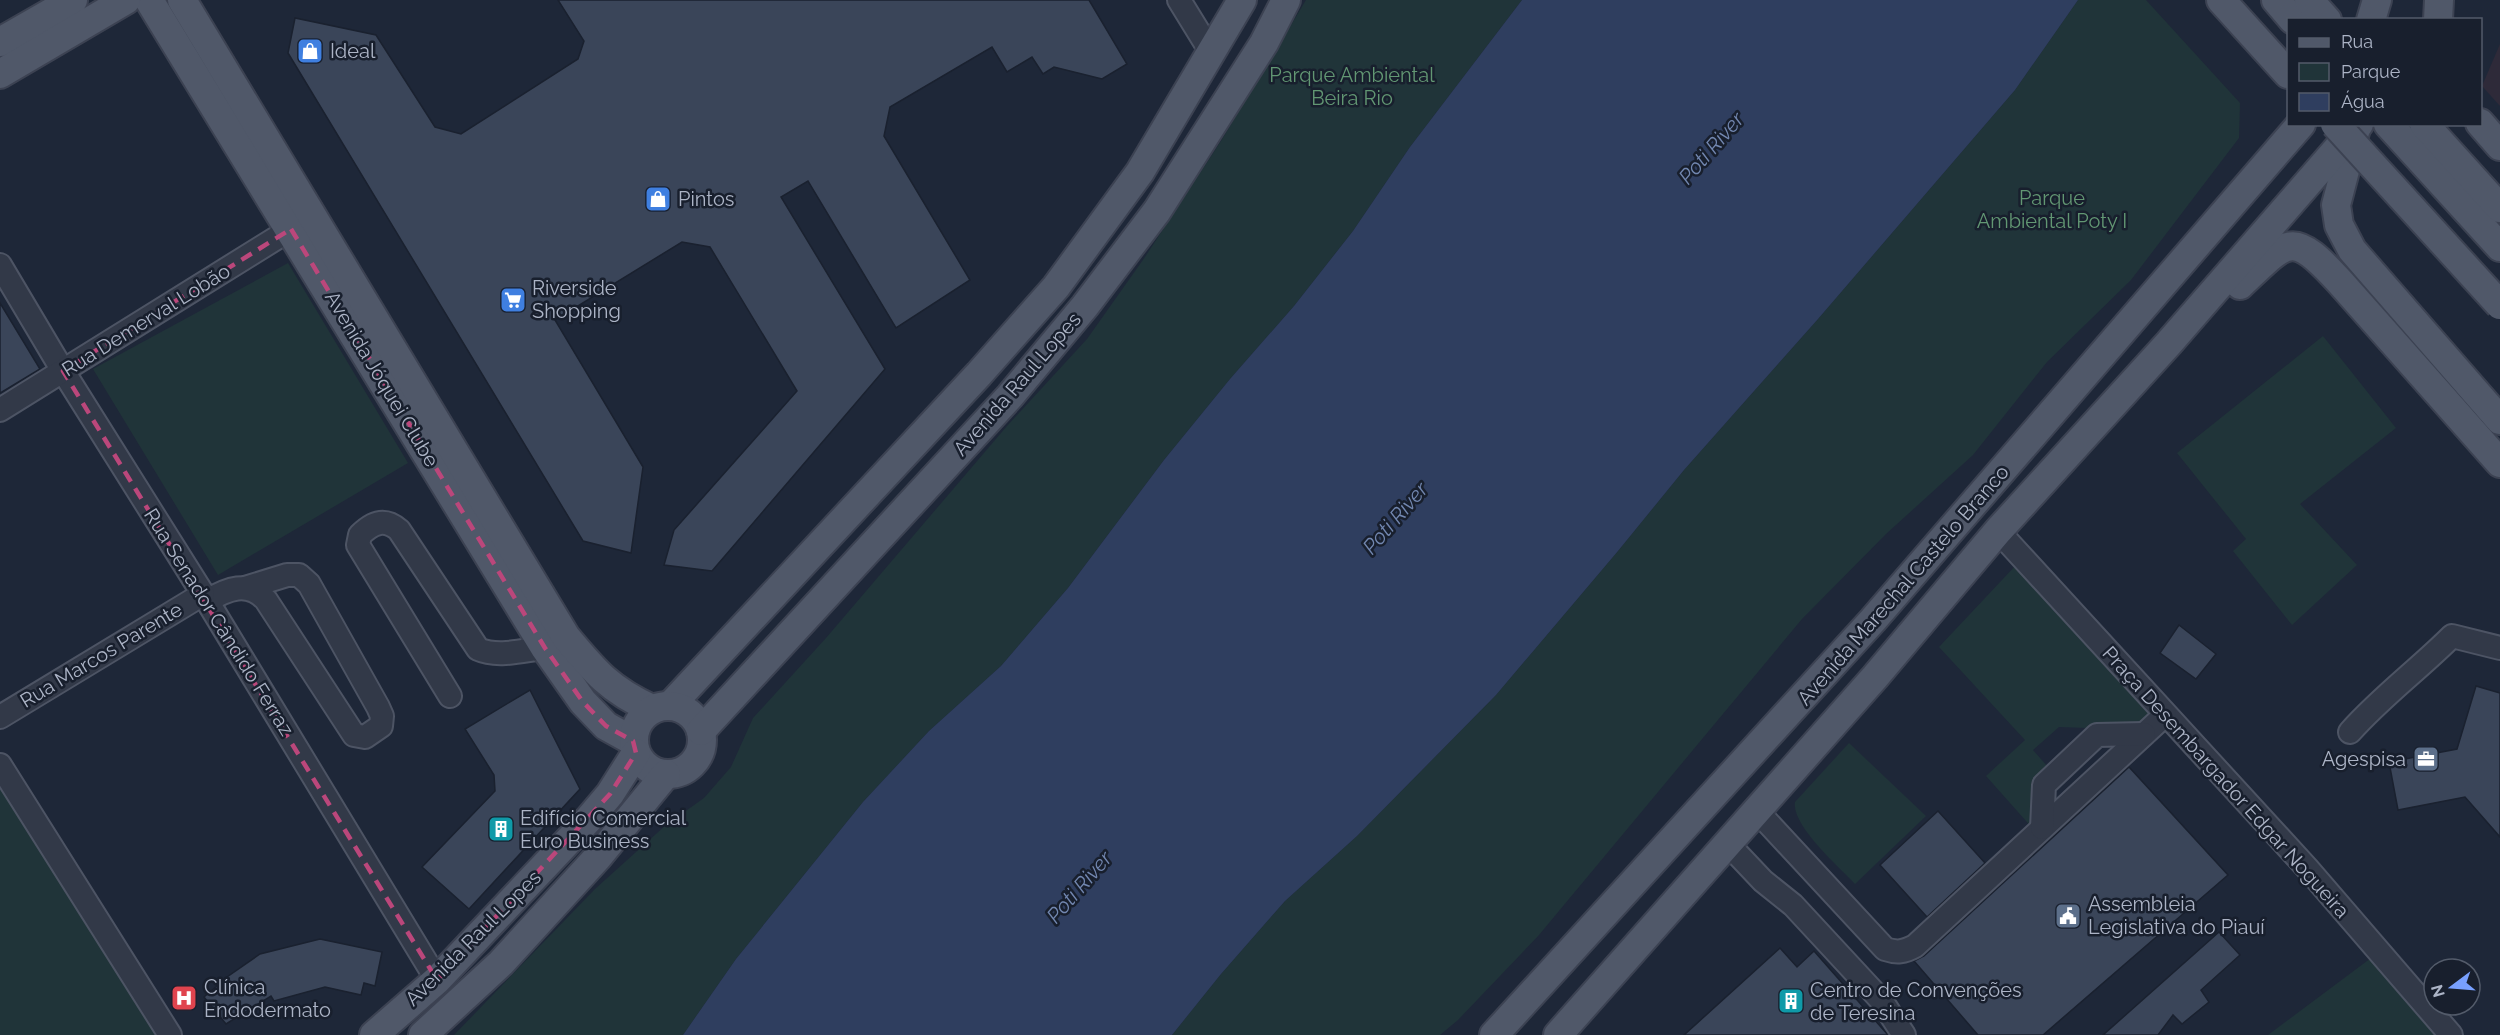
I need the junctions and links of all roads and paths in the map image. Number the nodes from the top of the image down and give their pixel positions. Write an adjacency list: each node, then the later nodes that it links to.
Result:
1 (73, 0): 17 (main road)
2 (126, 0): 20 (main road)
3 (149, 0): 28 (main road, Avenida Jóquei Clube)
4 (182, 0): 49 (main road, Avenida Jóquei Clube)
5 (1179, 0): 18 (street)
6 (1242, 0): 18 (main road, Avenida Raul Lopes)
7 (1286, 0): 52 (main road, Avenida Raul Lopes)
8 (2221, 0): 19 (main road)
9 (2276, 0): 13 (main road)
10 (2309, 0): 14 (main road)
11 (2377, 0): 15 (main road)
12 (2439, 0): 16 (main road)
13 (2292, 18)
14 (2325, 18)
15 (2372, 18)
16 (2438, 18)
17 (0, 42)
18 (1211, 52): 49 (main road, Avenida Raul Lopes)
19 (2287, 72)
20 (0, 74)
21 (2299, 126): 42 (main road, Avenida Marechal Castelo Branco)
22 (2349, 126): 34 (main road, Avenida Marechal Castelo Branco)
23 (2350, 126): 31 (main road)
24 (2351, 126): 33 (main road, bridge)
25 (2390, 126): 29 (main road)
26 (2426, 126): 27 (main road)
27 (2500, 208)
28 (291, 229): 35 (street, Rua Demerval Lobão); 44 (main road, Avenida Jóquei Clube)
29 (2500, 247)
30 (0, 265): 35 (street, Rua Senador Cândido Ferraz)
31 (2381, 284): 32 (main road); 37 (main road)
32 (2358, 303): 34 (main road); 38 (main road)
33 (2500, 305)
34 (2169, 343): 39 (main road, Avenida Marechal Castelo Branco)
35 (63, 371): 36 (street, Rua Demerval Lobão); 41 (street, Rua Senador Cândido Ferraz)
36 (0, 410)
37 (2500, 420)
38 (2500, 464)
39 (1998, 531): 43 (main road, Avenida Marechal Castelo Branco); 50 (street, Praça Desembargador Edgar Nogueira)
40 (245, 588): 40 (street, Rua Marcos Parente); 41 (street, Rua Marcos Parente)
41 (205, 597): 51 (street, Rua Marcos Parente); 61 (street, Rua Senador Cândido Ferraz)
42 (1873, 620): 43 (main road); 46 (main road, Avenida Marechal Castelo Branco)
43 (1903, 644): 47 (main road, Avenida Marechal Castelo Branco)
44 (546, 648): 48 (street); 55 (main road, Avenida Jóquei Clube)
45 (2500, 648): 53 (street)
46 (1845, 651): 47 (main road); 65 (main road, Avenida Marechal Castelo Branco)
47 (1875, 677): 58 (main road, Avenida Marechal Castelo Branco)
48 (450, 696)
49 (661, 707): 52 (main road); 55 (main road)
50 (2165, 715): 54 (street); 68 (street, Praça Desembargador Edgar Nogueira)
51 (0, 717)
52 (701, 731): 57 (main road)
53 (2350, 732)
54 (2144, 734): 59 (street); 59 (street)
55 (635, 747): 57 (main road); 61 (main road, Avenida Raul Lopes)
56 (0, 765): 62 (street)
57 (666, 774): 64 (main road, Avenida Raul Lopes)
58 (1757, 811): 59 (street); 60 (main road, Avenida Marechal Castelo Branco)
59 (2042, 828)
60 (1728, 844): 66 (main road, Avenida Marechal Castelo Branco); 67 (street)
61 (437, 980): 63 (main road, Avenida Raul Lopes)
62 (170, 1035)
63 (374, 1035)
64 (423, 1035)
65 (1494, 1035)
66 (1558, 1035)
67 (1904, 1035)
68 (2451, 1035)

